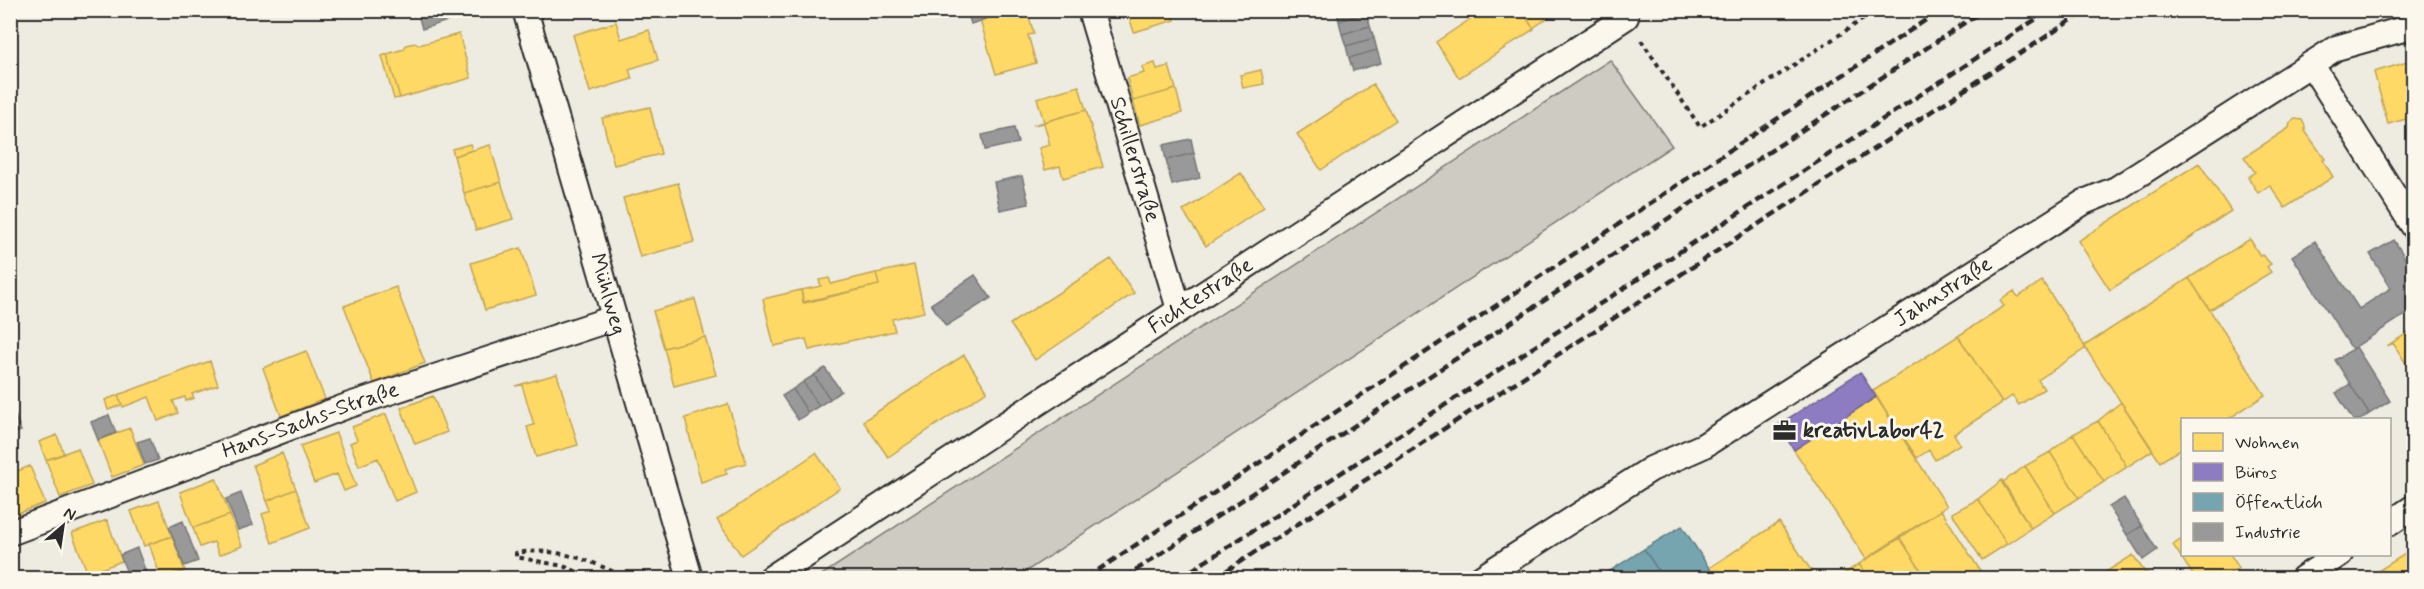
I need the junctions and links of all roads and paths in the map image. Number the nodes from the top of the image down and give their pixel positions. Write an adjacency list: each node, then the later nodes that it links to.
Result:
1 (525, 10): 9 (street, Mühlweg)
2 (1090, 10): 8 (street, Schillerstraße)
3 (1877, 10): 4 (path)
4 (1624, 14): 8 (street, Fichtestraße)
5 (2414, 26): 6 (street, Jahnstraße)
6 (2311, 63): 7 (street); 18 (street, Jahnstraße)
7 (2414, 227)
8 (1179, 309): 17 (street, Fichtestraße)
9 (614, 318): 12 (street, Hans-Sachs-Straße); 16 (street, Mühlweg)
10 (2414, 507): 11 (street)
11 (2391, 522)
12 (10, 533)
13 (2338, 556): 19 (street)
14 (593, 579): 15 (path)
15 (627, 579)
16 (690, 579)
17 (771, 579)
18 (1481, 579)
19 (2303, 579)

